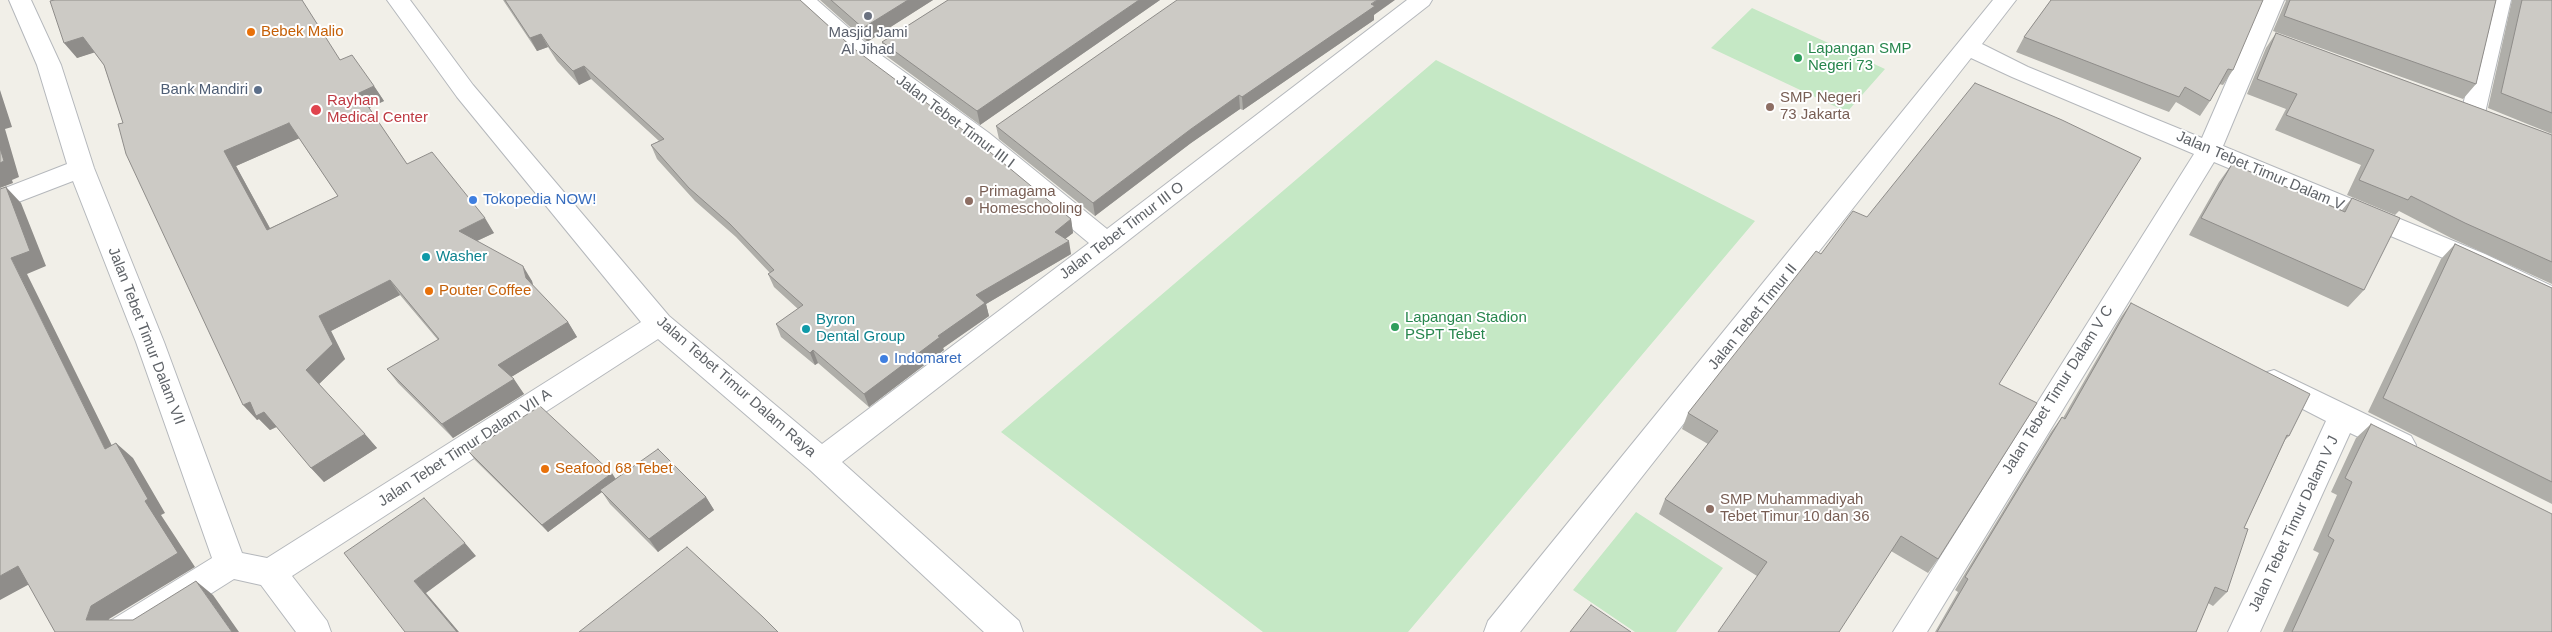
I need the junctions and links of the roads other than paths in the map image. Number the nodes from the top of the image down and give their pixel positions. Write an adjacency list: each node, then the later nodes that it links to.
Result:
1 (20, 0): 11 (street, Jalan Tebet Timur Dalam VII)
2 (398, 0): 17 (street, Jalan Tebet Timur Dalam Raya)
3 (804, 0): 13 (street, Jalan Tebet Timur III I)
4 (1421, 0): 13 (street, Jalan Tebet Timur III O)
5 (2005, 0): 8 (street, Jalan Tebet Timur II)
6 (2273, 0): 10 (street, Jalan Tebet Timur Dalam V C)
7 (2500, 0): 9 (street)
8 (1968, 47): 10 (street, Jalan Tebet Timur Dalam V); 27 (street, Jalan Tebet Timur II)
9 (2472, 113)
10 (2209, 150): 14 (street, Jalan Tebet Timur Dalam V); 15 (street, Jalan Tebet Timur Dalam V C)
11 (81, 168): 12 (street); 22 (street, Jalan Tebet Timur Dalam VII)
12 (0, 200)
13 (1107, 243): 21 (street, Jalan Tebet Timur III O)
14 (2552, 298)
15 (2114, 300): 16 (street); 28 (street, Jalan Tebet Timur Dalam V C)
16 (2140, 313)
17 (659, 324): 21 (street, Jalan Tebet Timur Dalam Raya); 23 (street, Jalan Tebet Timur Dalam VII A)
18 (2255, 371): 19 (street)
19 (2343, 416): 20 (street); 29 (street, Jalan Tebet Timur Dalam V J)
20 (2421, 455)
21 (820, 461): 26 (street, Jalan Tebet Timur Dalam Raya)
22 (230, 564): 23 (street); 24 (street)
23 (271, 574): 25 (street)
24 (122, 632)
25 (315, 632)
26 (1007, 632)
27 (1500, 632)
28 (1909, 632)
29 (2244, 632)

